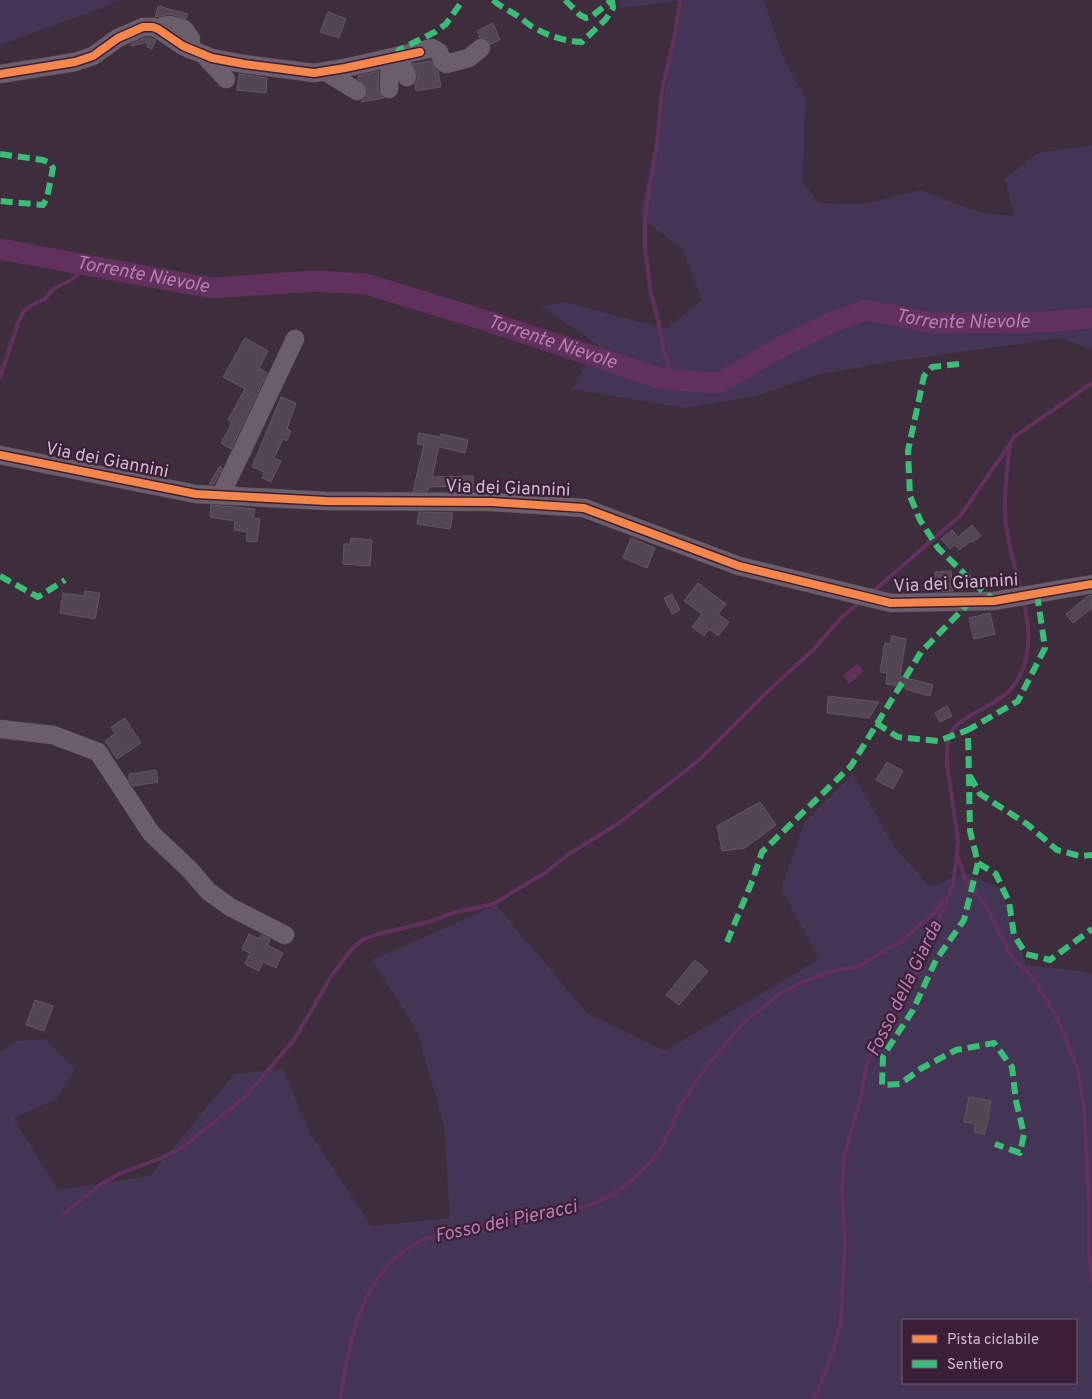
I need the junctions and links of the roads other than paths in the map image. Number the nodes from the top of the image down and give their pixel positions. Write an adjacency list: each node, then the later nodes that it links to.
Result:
1 (481, 48): 3 (street)
2 (197, 52): 4 (street); 5 (street); 7 (street)
3 (395, 57): 4 (street); 6 (street); 8 (street)
4 (326, 72): 9 (street)
5 (0, 74)
6 (408, 77)
7 (226, 79)
8 (389, 88)
9 (357, 92)
10 (296, 339): 12 (street)
11 (0, 455): 12 (street, Via dei Giannini)
12 (221, 495): 13 (street, Via dei Giannini)
13 (1092, 584)
14 (0, 729): 15 (street)
15 (285, 935)

